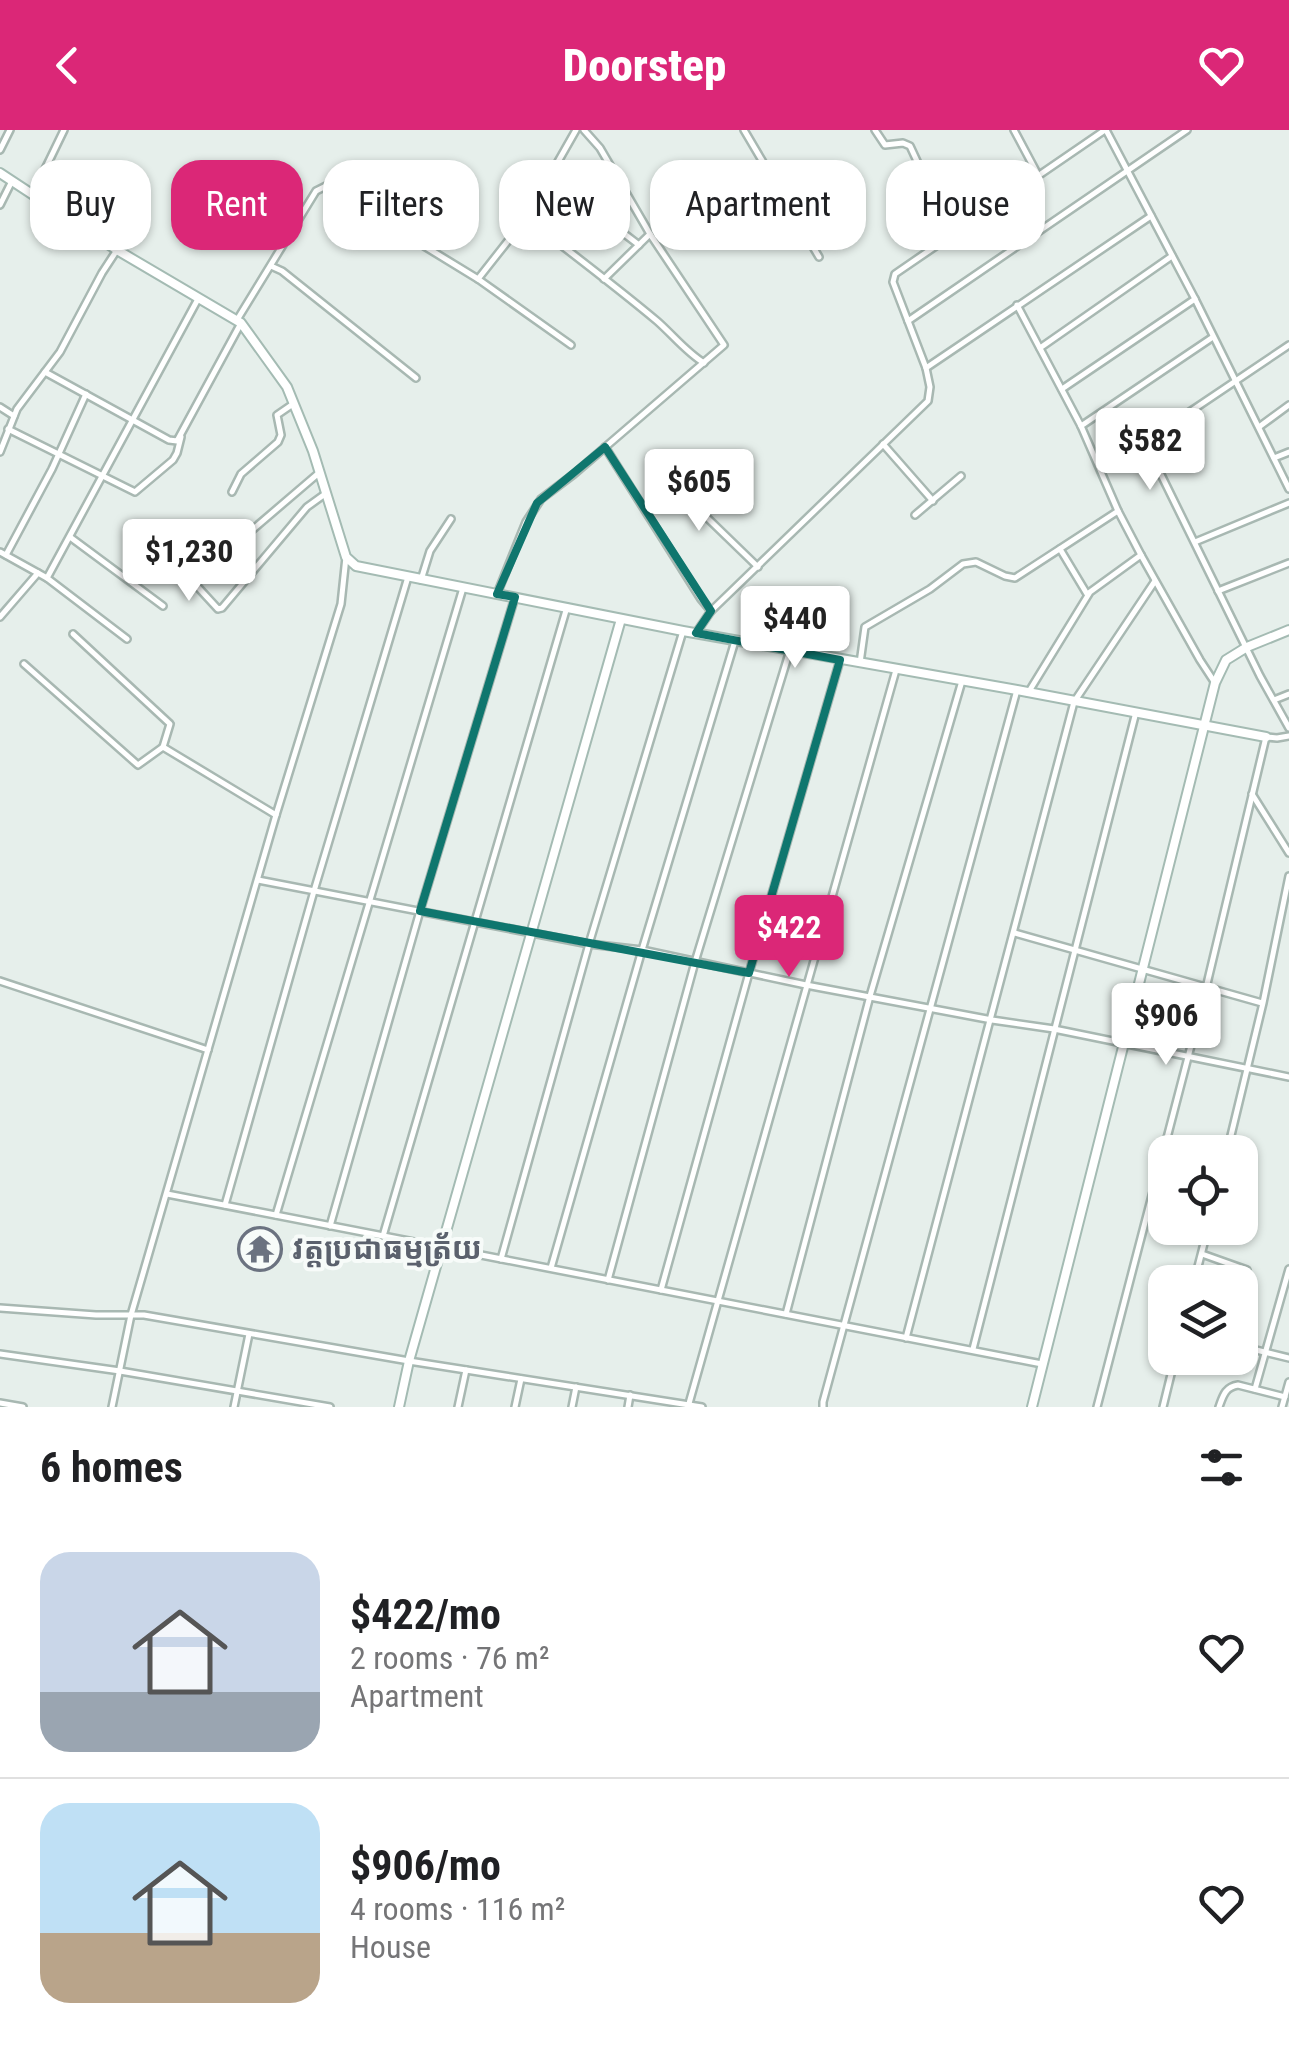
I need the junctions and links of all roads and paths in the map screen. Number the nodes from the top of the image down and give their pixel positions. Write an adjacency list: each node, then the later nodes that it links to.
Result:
1 (10, 130): 10 (street)
2 (64, 130): 11 (street)
3 (576, 130): 12 (street)
4 (584, 130): 22 (street)
5 (744, 130): 31 (street)
6 (875, 130): 13 (street)
7 (1014, 130): 14 (street)
8 (1106, 130): 15 (street); 16 (street)
9 (1187, 130): 16 (street)
10 (0, 150)
11 (49, 160)
12 (558, 160)
13 (917, 160)
14 (1030, 160)
15 (1045, 170)
16 (1128, 172): 21 (street); 39 (street)
17 (0, 173): 18 (street)
18 (12, 181): 19 (street); 20 (street)
19 (30, 192)
20 (0, 204)
21 (1150, 216): 30 (street); 37 (street)
22 (650, 234): 24 (street)
23 (630, 238): 24 (street)
24 (639, 245): 33 (street)
25 (118, 250): 35 (street); 46 (street)
26 (501, 250): 34 (street)
27 (567, 250): 33 (street)
28 (661, 250): 44 (street)
29 (928, 250): 39 (street)
30 (1172, 256): 36 (street); 43 (street)
31 (819, 258)
32 (271, 266): 34 (street); 38 (street); 47 (street)
33 (604, 279): 44 (street)
34 (478, 280): 42 (street)
35 (199, 298): 38 (street); 55 (street)
36 (1194, 299): 40 (street); 49 (street)
37 (1017, 306): 43 (street); 45 (street)
38 (239, 321): 51 (street); 59 (street)
39 (908, 321): 45 (street)
40 (1213, 337): 48 (street); 56 (street)
41 (1289, 344): 48 (street)
42 (572, 345)
43 (1040, 348): 49 (street)
44 (704, 362): 62 (street)
45 (926, 368): 61 (street)
46 (45, 372): 50 (street); 54 (street)
47 (416, 378)
48 (1234, 380): 57 (street); 60 (street)
49 (1062, 388): 56 (street)
50 (86, 394): 55 (street); 65 (street)
51 (294, 404): 68 (street); 73 (street)
52 (0, 406): 54 (street)
53 (1289, 406): 57 (street)
54 (14, 416): 58 (street)
55 (132, 419): 59 (street); 71 (street)
56 (1082, 426): 67 (street)
57 (1258, 428): 66 (street)
58 (8, 430): 63 (street); 65 (street)
59 (180, 437): 71 (street)
60 (1145, 442): 67 (street); 81 (street)
61 (883, 444): 75 (street); 87 (street)
62 (605, 447): 95 (street); 100 (street)
63 (0, 452)
64 (1289, 452): 66 (street)
65 (58, 455): 71 (street); 83 (street)
66 (1274, 458): 72 (street)
67 (1100, 470): 77 (street)
68 (320, 472): 74 (street); 74 (street)
69 (664, 476): 87 (street)
70 (961, 476): 75 (street)
71 (102, 478): 80 (street)
72 (1289, 489)
73 (232, 492)
74 (326, 493): 85 (street)
75 (933, 501): 78 (street)
76 (1289, 503): 81 (street)
77 (1118, 511): 82 (street); 84 (street)
78 (916, 515)
79 (450, 519): 91 (street)
80 (70, 537): 90 (street); 98 (street)
81 (1194, 542): 94 (street)
82 (1060, 549): 96 (street); 112 (street)
83 (3, 554): 88 (street)
84 (1142, 555): 92 (street); 96 (street)
85 (346, 558): 89 (street); 129 (street)
86 (1289, 563): 94 (street)
87 (758, 566): 100 (street)
88 (38, 572): 90 (street); 101 (street)
89 (408, 577): 91 (street); 133 (street)
90 (48, 578): 107 (street)
91 (421, 580): 93 (street)
92 (1155, 581): 116 (street); 121 (street)
93 (463, 588): 95 (street); 134 (street)
94 (1218, 591): 109 (street)
95 (496, 594): 97 (street)
96 (1088, 595): 118 (street)
97 (515, 597): 99 (street); 135 (street)
98 (163, 606)
99 (568, 607): 102 (street); 136 (street)
100 (711, 611): 106 (street)
101 (0, 616)
102 (622, 618): 104 (street); 137 (street)
103 (1289, 630): 109 (street)
104 (683, 631): 106 (street); 139 (street)
105 (72, 634): 127 (street)
106 (696, 634): 108 (street)
107 (127, 639)
108 (735, 640): 110 (street); 140 (street)
109 (1246, 647): 116 (street); 120 (street)
110 (790, 650): 111 (street); 142 (street)
111 (840, 660): 112 (street); 144 (street)
112 (860, 663): 114 (street)
113 (24, 664): 127 (street)
114 (896, 670): 115 (street); 146 (street)
115 (962, 681): 117 (street); 148 (street)
116 (1215, 683): 123 (street)
117 (1017, 690): 118 (street); 150 (street)
118 (1028, 693): 121 (street)
119 (1289, 694): 120 (street)
120 (1274, 700): 124 (street)
121 (1074, 702): 122 (street); 138 (street)
122 (1136, 712): 123 (street); 141 (street)
123 (1204, 726): 126 (street); 143 (street)
124 (1289, 728)
125 (1289, 736): 126 (street)
126 (1266, 737): 128 (street)
127 (162, 747): 129 (street)
128 (1252, 794): 130 (street); 147 (street)
129 (276, 816): 132 (street)
130 (1289, 853)
131 (1289, 876): 149 (street)
132 (258, 880): 133 (street); 154 (street)
133 (314, 891): 134 (street); 160 (street)
134 (369, 902): 135 (street); 161 (street)
135 (420, 912): 136 (street); 162 (street)
136 (475, 921): 137 (street); 163 (street)
137 (533, 932): 139 (street); 165 (street)
138 (1014, 933): 141 (street); 151 (street)
139 (589, 944): 140 (street); 167 (street)
140 (642, 950): 142 (street); 170 (street)
141 (1075, 951): 143 (street); 152 (street)
142 (695, 962): 144 (street); 172 (street)
143 (1142, 969): 147 (street); 153 (street)
144 (750, 973): 146 (street); 173 (street)
145 (0, 981): 154 (street)
146 (806, 985): 148 (street); 174 (street)
147 (1206, 988): 149 (street); 155 (street)
148 (870, 996): 150 (street); 176 (street)
149 (1263, 1003): 156 (street)
150 (932, 1007): 151 (street); 178 (street)
151 (992, 1020): 152 (street); 180 (street)
152 (1054, 1029): 153 (street); 181 (street)
153 (1123, 1043): 155 (street); 187 (street)
154 (208, 1050): 159 (street)
155 (1188, 1056): 156 (street); 212 (street)
156 (1247, 1068): 157 (street); 158 (street)
157 (1289, 1076)
158 (1230, 1135)
159 (166, 1194): 160 (street); 177 (street)
160 (225, 1205): 161 (street)
161 (276, 1215): 162 (street)
162 (330, 1226): 163 (street)
163 (383, 1236): 165 (street)
164 (1204, 1245): 166 (street)
165 (442, 1247): 167 (street); 186 (street)
166 (1202, 1254): 168 (street); 169 (street)
167 (500, 1259): 170 (street)
168 (1199, 1265)
169 (1233, 1265)
170 (552, 1268): 172 (street)
171 (1289, 1269): 183 (street)
172 (608, 1280): 173 (street)
173 (661, 1290): 174 (street)
174 (718, 1301): 176 (street); 199 (street)
175 (0, 1308): 177 (street)
176 (786, 1314): 178 (street)
177 (131, 1315): 179 (street); 188 (street)
178 (845, 1326): 180 (street); 210 (street)
179 (249, 1334): 186 (street); 195 (street)
180 (906, 1338): 181 (street)
181 (973, 1350): 187 (street)
182 (1258, 1350): 183 (street)
183 (1267, 1352): 185 (street); 194 (street)
184 (0, 1354): 188 (street)
185 (1289, 1358)
186 (409, 1361): 189 (street); 204 (street)
187 (1043, 1364): 211 (street)
188 (120, 1370): 195 (street); 201 (street)
189 (466, 1370): 191 (street); 205 (street)
190 (1170, 1375): 213 (street)
191 (521, 1378): 193 (street); 206 (street)
192 (1289, 1382): 197 (street)
193 (576, 1387): 196 (street); 207 (street)
194 (1255, 1389): 197 (street); 214 (street)
195 (238, 1392): 202 (street); 203 (street)
196 (630, 1395): 199 (street); 208 (street)
197 (1284, 1397): 215 (street)
198 (0, 1403): 200 (street)
199 (688, 1406): 209 (street)
200 (23, 1407)
201 (112, 1407)
202 (234, 1407)
203 (330, 1407)
204 (400, 1407)
205 (458, 1407)
206 (515, 1407)
207 (572, 1407)
208 (628, 1407)
209 (702, 1407)
210 (823, 1407)
211 (1032, 1407)
212 (1096, 1407)
213 (1162, 1407)
214 (1219, 1407)
215 (1282, 1407)

